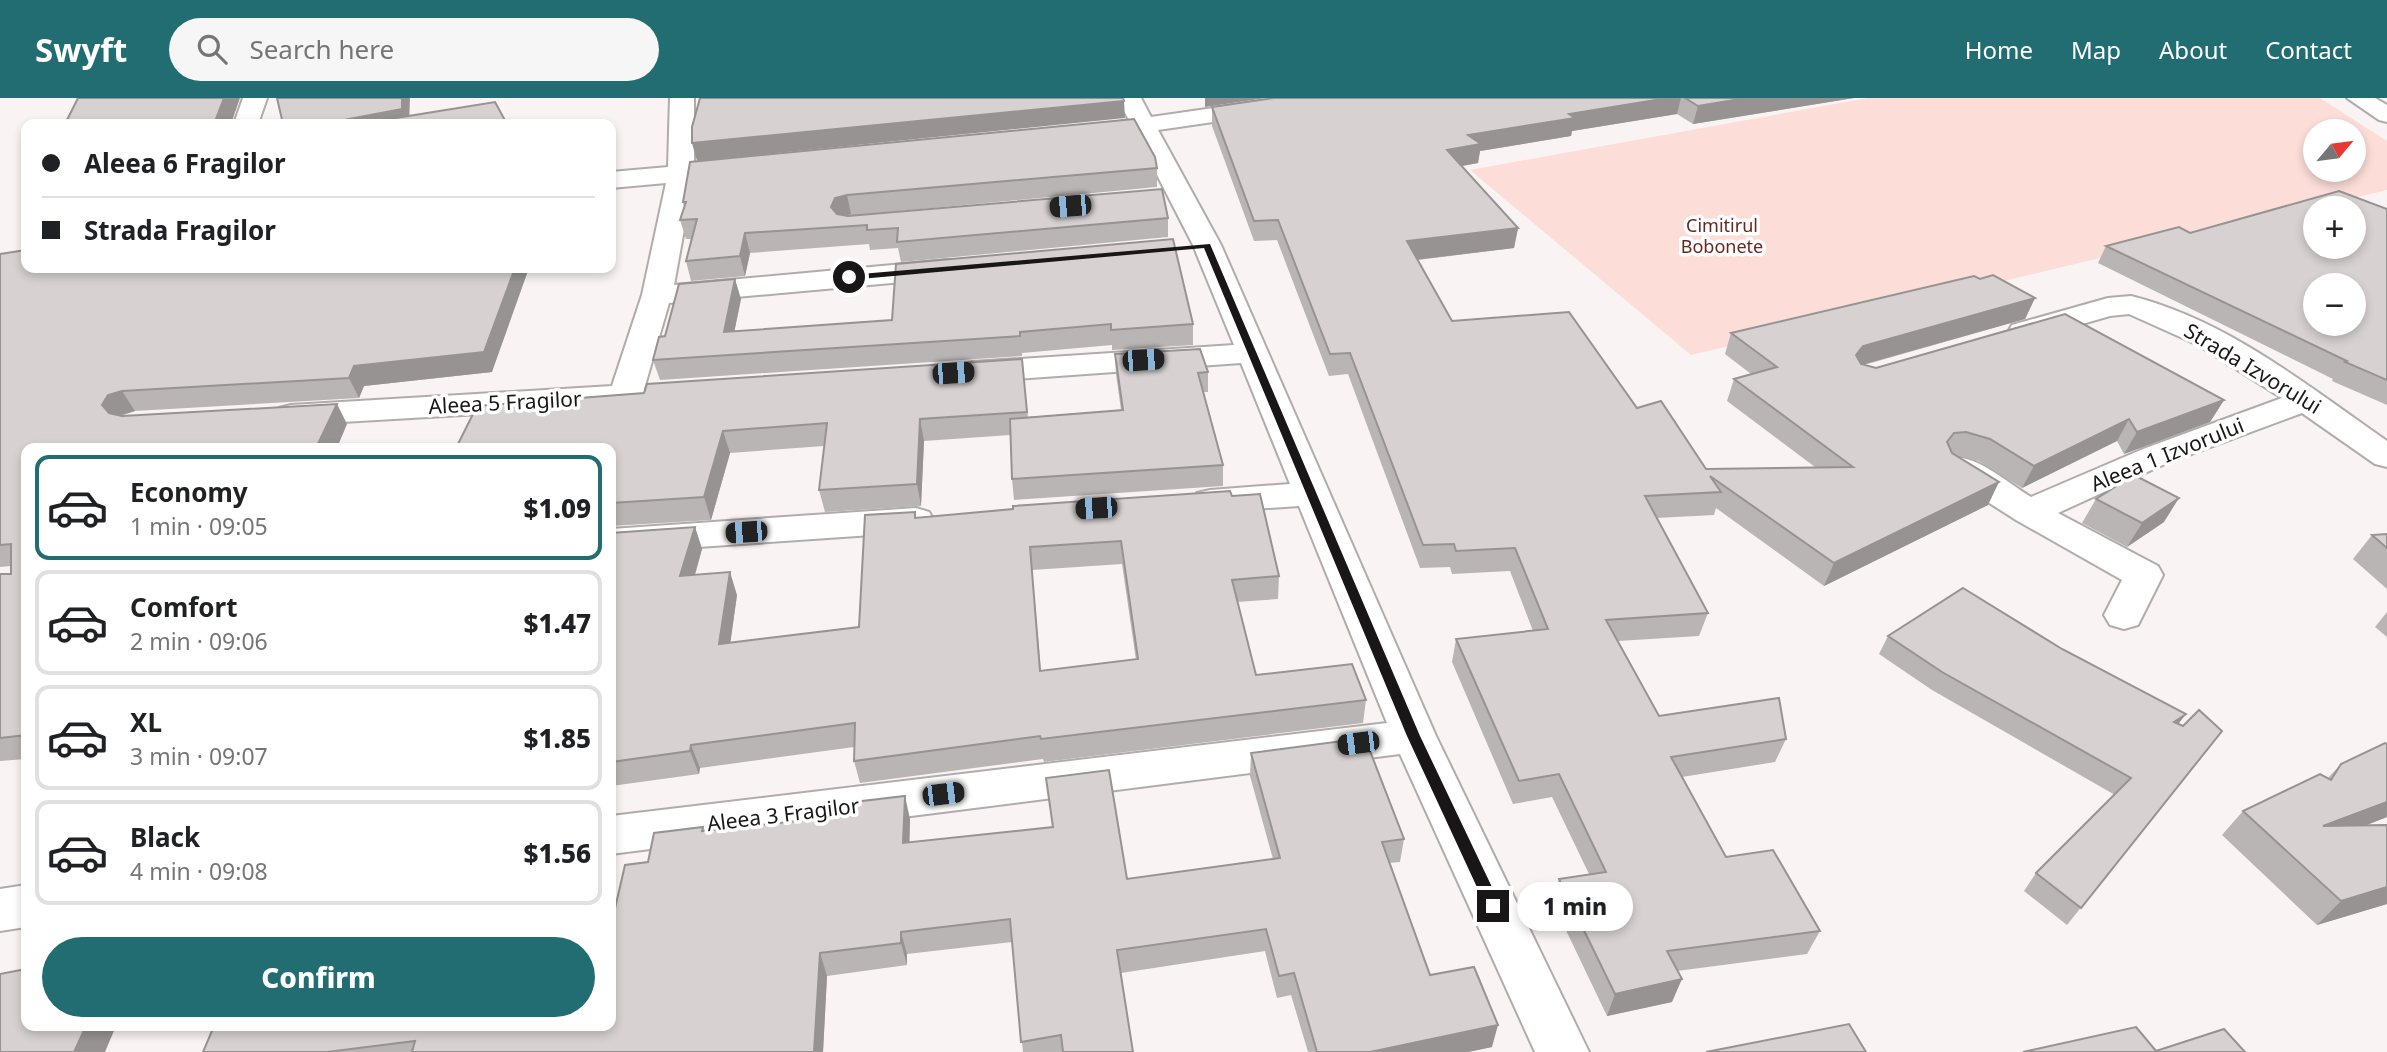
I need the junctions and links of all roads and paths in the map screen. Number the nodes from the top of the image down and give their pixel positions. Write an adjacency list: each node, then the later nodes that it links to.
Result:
1 (255, 98): 7 (street)
2 (682, 98): 10 (street)
3 (1331, 98): 5 (street)
4 (2359, 98): 6 (street)
5 (1135, 112): 8 (street); 15 (street)
6 (2387, 115)
7 (248, 119)
8 (1088, 132)
9 (762, 166): 10 (street)
10 (681, 174): 11 (street); 13 (street)
11 (616, 180)
12 (973, 266): 13 (street)
13 (657, 295): 18 (street)
14 (1993, 340): 19 (street, Strada Izvorului)
15 (1252, 353): 16 (street); 23 (street)
16 (946, 373)
17 (668, 393): 18 (street, Aleea 5 Fragilor)
18 (626, 395): 20 (street, Aleea 5 Fragilor)
19 (2307, 400): 21 (street, Strada Izvorului); 25 (street, Aleea 1 Izvorului)
20 (258, 417)
21 (2387, 457)
22 (1956, 466): 25 (street)
23 (1312, 494): 24 (street); 29 (street)
24 (1174, 503)
25 (2029, 512): 28 (street)
26 (954, 518): 27 (street)
27 (616, 541)
28 (2124, 615)
29 (1414, 736): 30 (street, Aleea 3 Fragilor); 33 (street)
30 (616, 834)
31 (21, 907): 32 (street)
32 (0, 909)
33 (1562, 1052)

